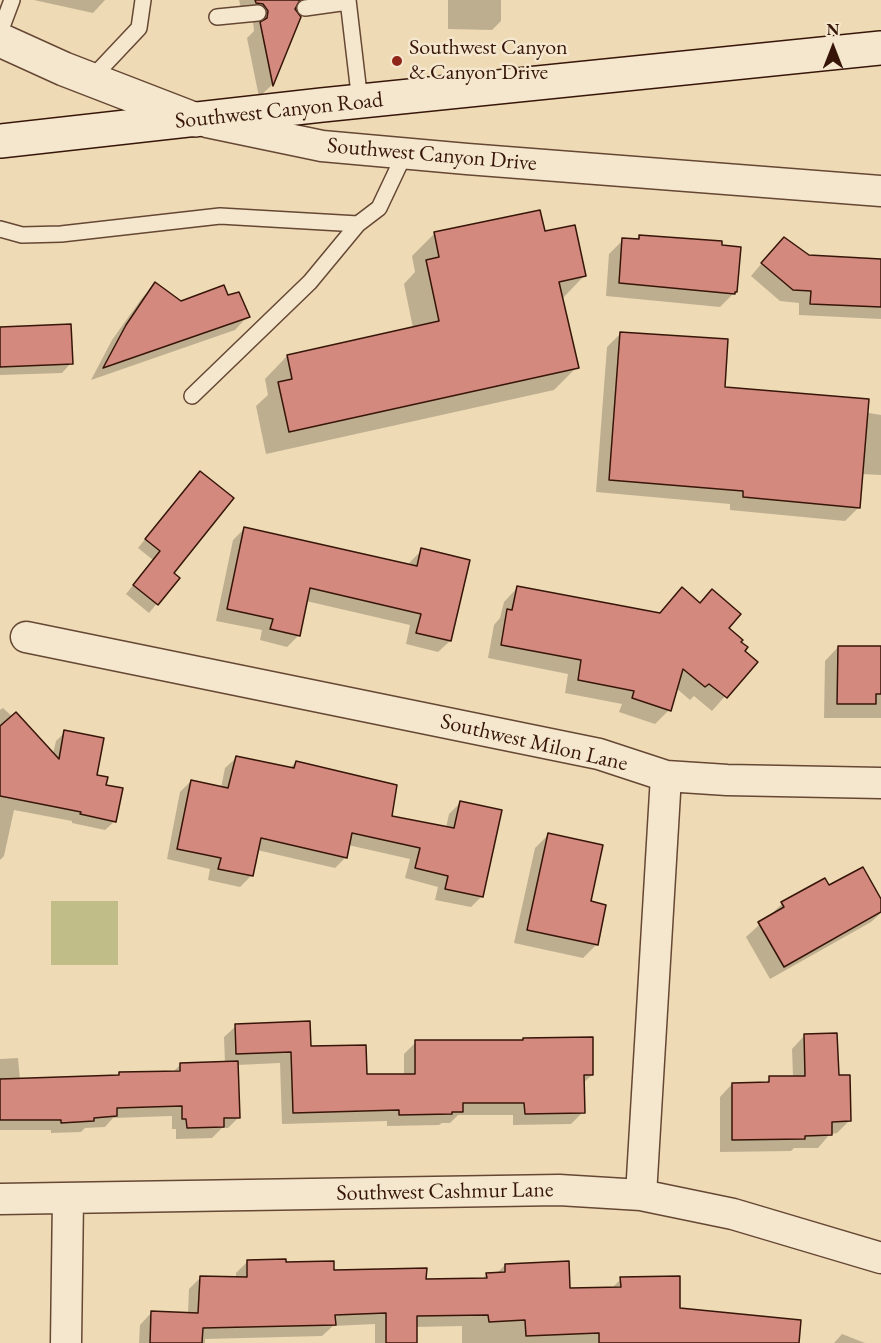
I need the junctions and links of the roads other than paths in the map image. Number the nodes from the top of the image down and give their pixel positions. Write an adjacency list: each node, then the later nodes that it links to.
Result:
1 (12, 0): 7 (lane)
2 (143, 0): 10 (lane)
3 (348, 1): 4 (lane); 11 (lane)
4 (305, 8)
5 (258, 13): 6 (lane)
6 (217, 17)
7 (0, 32)
8 (0, 40): 10 (main road, Southwest Canyon Drive)
9 (881, 48): 11 (main road, Southwest Canyon Road)
10 (90, 80): 12 (main road, Southwest Canyon Drive)
11 (360, 102): 12 (main road, Southwest Canyon Road)
12 (196, 120): 13 (main road, Southwest Canyon Road); 14 (street, Southwest Canyon Drive)
13 (0, 141)
14 (405, 153): 15 (street, Southwest Canyon Drive); 16 (lane)
15 (881, 191)
16 (358, 224): 17 (lane); 18 (lane)
17 (0, 229)
18 (192, 396)
19 (26, 637): 20 (street, Southwest Milon Lane)
20 (666, 777): 21 (street, Southwest Milon Lane); 22 (street)
21 (881, 783)
22 (641, 1195): 23 (street, Southwest Cashmur Lane); 25 (street, Southwest Cashmur Lane)
23 (68, 1198): 24 (street, Southwest Cashmur Lane); 26 (street)
24 (0, 1199)
25 (881, 1258)
26 (66, 1343)

